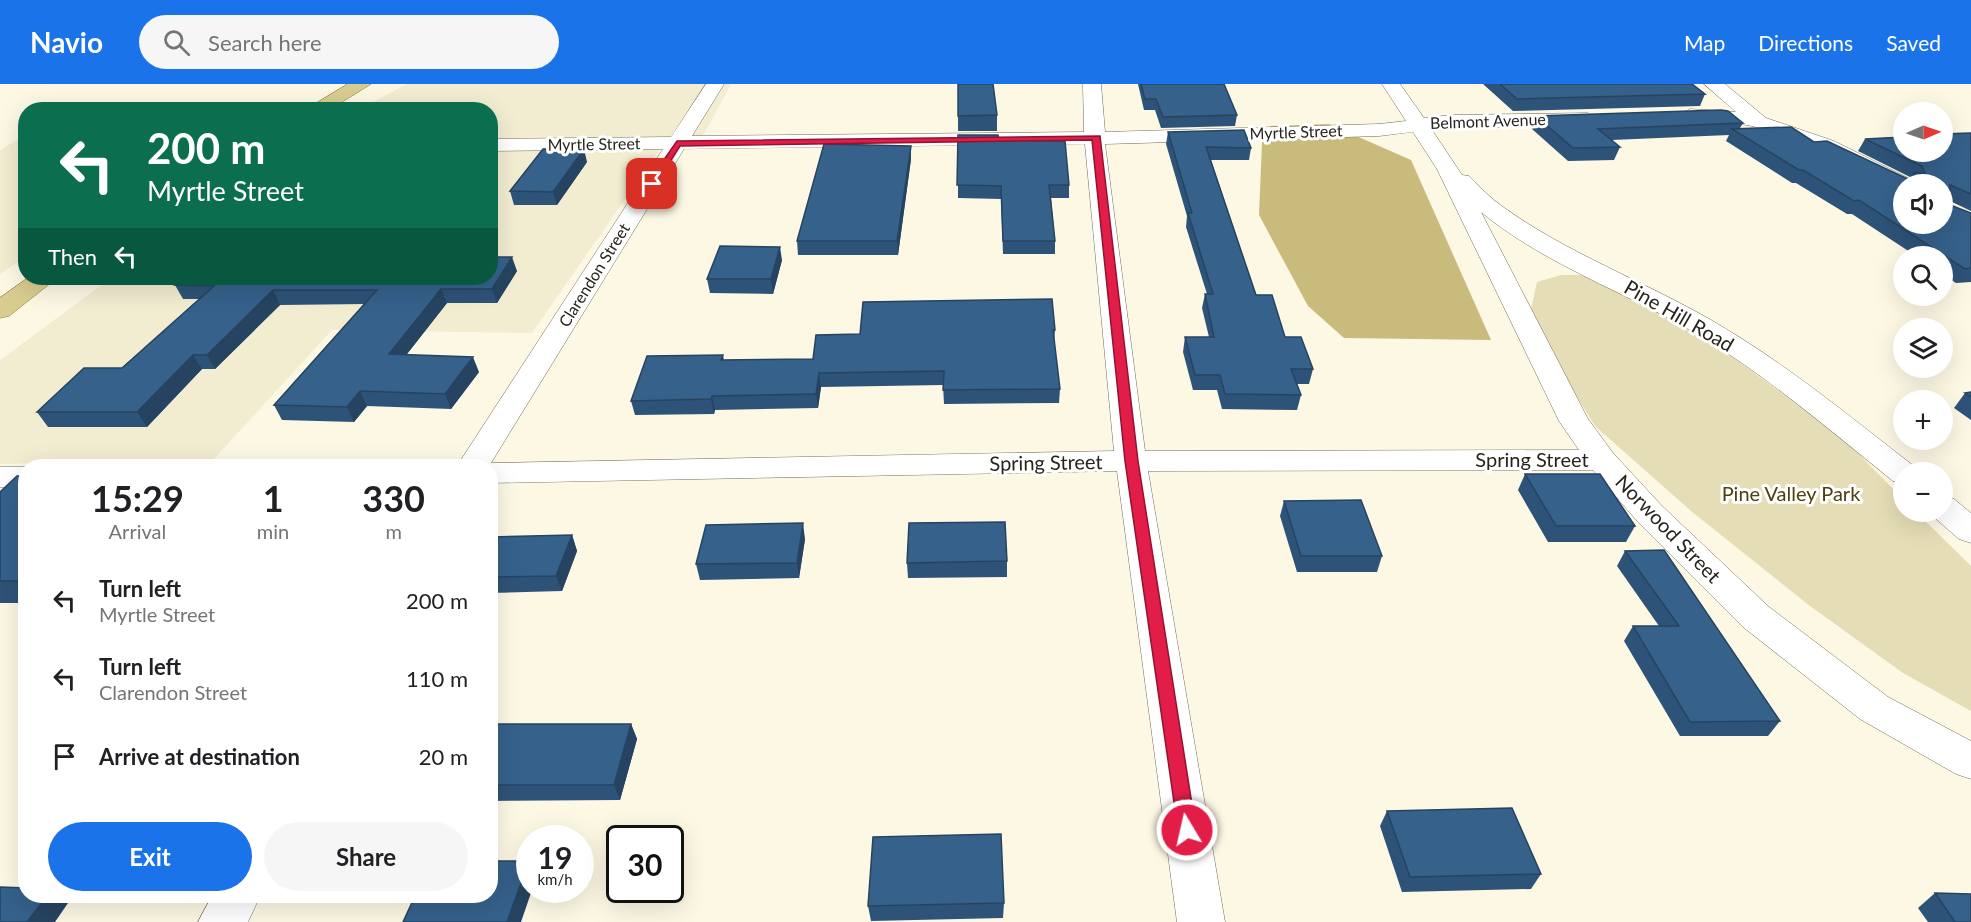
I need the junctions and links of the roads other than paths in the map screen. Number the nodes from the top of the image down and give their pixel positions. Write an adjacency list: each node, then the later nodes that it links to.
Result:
1 (362, 84): 6 (main road)
2 (715, 84): 12 (street, Clarendon Street)
3 (1092, 84): 11 (street)
4 (1391, 84): 10 (street, Norwood Street)
5 (1713, 84): 9 (street)
6 (329, 102)
7 (1668, 115): 9 (street)
8 (1596, 117): 10 (street, Belmont Avenue)
9 (1757, 119): 15 (street)
10 (1416, 124): 11 (street, Myrtle Street); 14 (street, Norwood Street)
11 (1097, 138): 12 (street, Myrtle Street); 20 (street)
12 (677, 143): 13 (street, Myrtle Street); 18 (street, Clarendon Street)
13 (498, 145)
14 (1448, 170): 19 (street, Norwood Street); 21 (street, Pine Hill Road)
15 (1893, 179)
16 (34, 285): 17 (main road)
17 (0, 310)
18 (477, 459)
19 (1602, 459): 20 (street, Spring Street); 27 (street, Norwood Street)
20 (1131, 461): 22 (street, Spring Street); 30 (street)
21 (1893, 465)
22 (498, 473)
23 (0, 477): 24 (street)
24 (18, 477)
25 (1953, 516): 26 (street)
26 (1971, 531)
27 (1971, 761)
28 (233, 903): 29 (street)
29 (222, 922)
30 (1201, 922)

